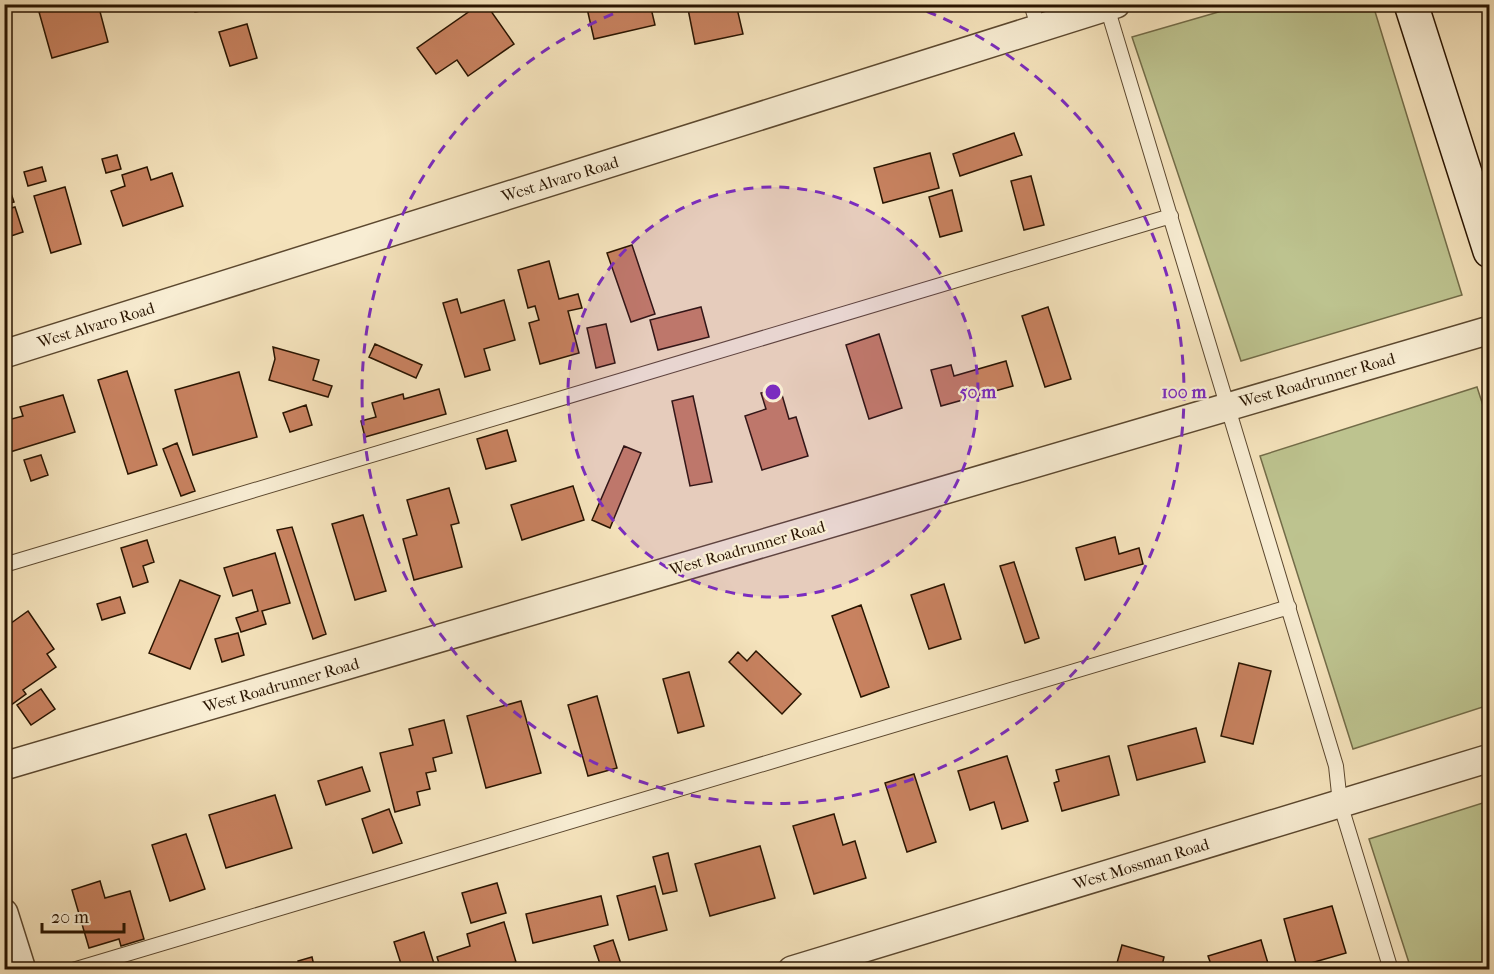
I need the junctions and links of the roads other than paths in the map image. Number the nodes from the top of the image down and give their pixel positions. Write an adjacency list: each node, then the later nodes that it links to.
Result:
1 (1411, 4): 5 (street)
2 (1112, 6): 3 (street, West Alvaro Road); 4 (lane)
3 (1035, 16): 7 (street, West Alvaro Road)
4 (1171, 216): 8 (lane); 9 (lane)
5 (1490, 251)
6 (1490, 330): 8 (street, West Roadrunner Road)
7 (4, 354)
8 (1229, 406): 10 (lane); 12 (street, West Roadrunner Road)
9 (4, 565)
10 (1289, 607): 13 (lane); 16 (lane)
11 (1490, 758): 13 (street, West Mossman Road)
12 (4, 766)
13 (1340, 803): 17 (street, West Mossman Road); 18 (lane)
14 (4, 913): 15 (street)
15 (22, 969)
16 (73, 969)
17 (792, 969)
18 (1391, 969)

